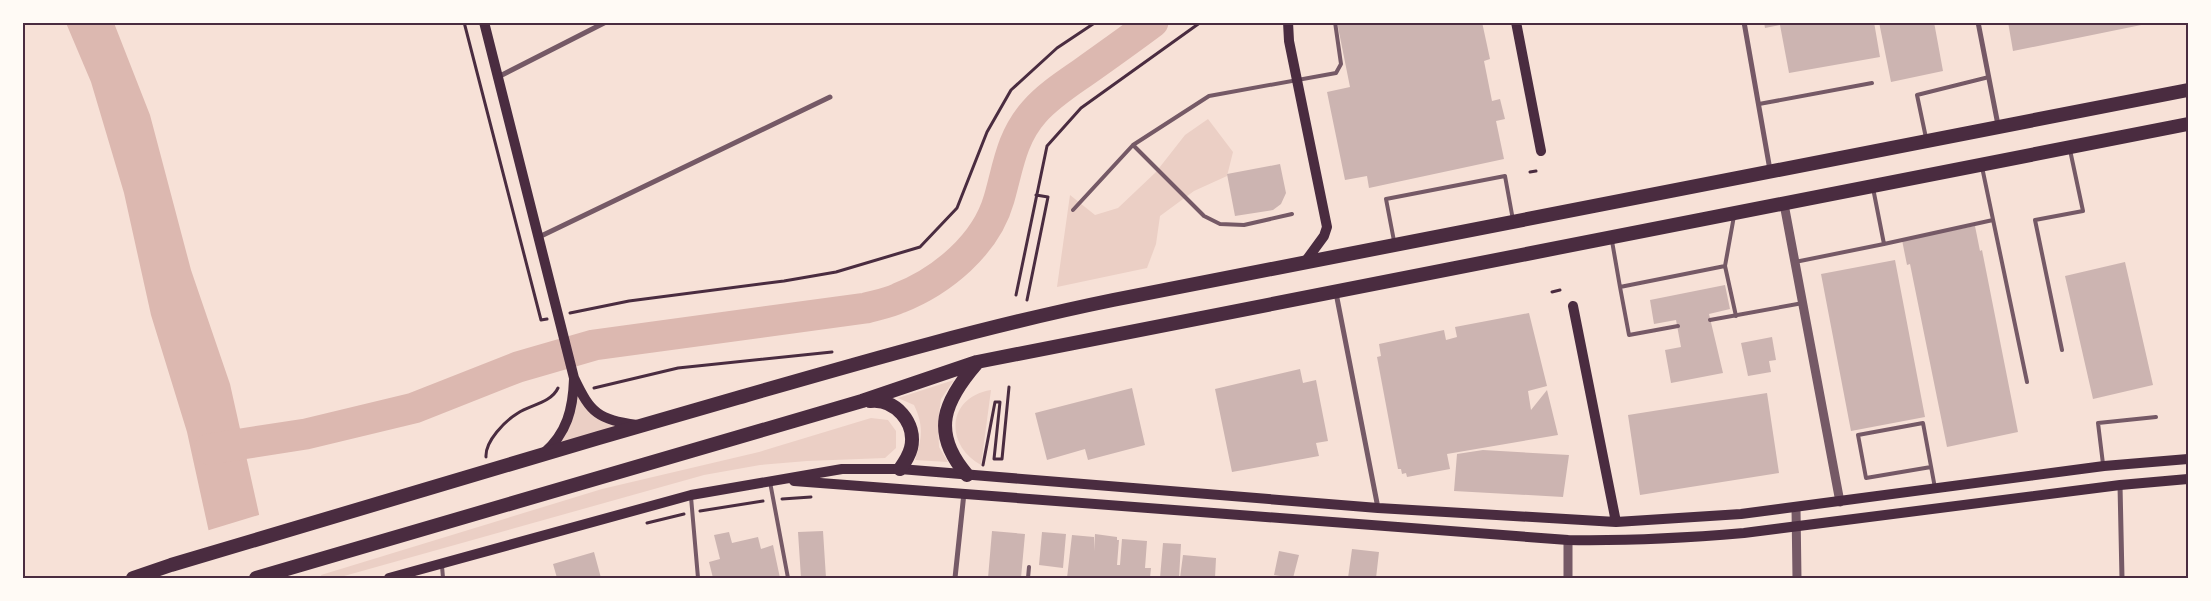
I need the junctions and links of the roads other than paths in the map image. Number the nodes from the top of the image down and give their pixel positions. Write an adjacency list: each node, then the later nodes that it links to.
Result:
1 (484, 22): 8 (main road)
2 (606, 22): 8 (street)
3 (1288, 22): 10 (main road)
4 (1334, 22): 10 (lane)
5 (1516, 22): 20 (main road)
6 (1744, 22): 14 (street)
7 (1978, 22): 9 (street)
8 (498, 77): 30 (main road)
9 (1989, 78): 16 (street); 17 (lane)
10 (1297, 80): 18 (lane); 34 (main road)
11 (1872, 83): 14 (lane)
12 (2188, 90): 16 (highway)
13 (830, 97): 30 (street)
14 (1759, 104): 22 (street)
15 (2188, 124): 19 (highway)
16 (1998, 127): 17 (highway)
17 (1926, 142): 22 (highway)
18 (1134, 145): 25 (lane); 27 (lane)
19 (2070, 147): 21 (highway); 44 (lane)
20 (1541, 151)
21 (1981, 165): 23 (highway); 28 (lane)
22 (1771, 172): 29 (highway)
23 (1872, 186): 24 (highway); 32 (lane)
24 (1784, 204): 26 (highway); 35 (street)
25 (1073, 210)
26 (1734, 213): 31 (highway); 36 (lane)
27 (1292, 214)
28 (1993, 220): 32 (lane); 47 (lane)
29 (1513, 222): 33 (highway); 33 (lane)
30 (538, 238): 46 (main road)
31 (1611, 238): 37 (lane); 38 (highway)
32 (1884, 244): 35 (lane)
33 (1395, 246): 34 (highway)
34 (1305, 262): 50 (highway)
35 (1795, 262): 39 (street)
36 (1725, 266): 37 (lane); 41 (lane)
37 (1620, 287): 43 (lane)
38 (1336, 292): 45 (highway); 65 (street)
39 (1803, 302): 41 (lane); 64 (street)
40 (1572, 306): 68 (main road)
41 (1736, 316): 42 (lane)
42 (1710, 320)
43 (1678, 326)
44 (2062, 350)
45 (977, 362): 48 (highway); 56 (highway)
46 (573, 375): 50 (main road); 51 (main road)
47 (2027, 382)
48 (862, 401): 55 (highway); 74 (highway)
49 (2156, 417): 53 (lane)
50 (641, 426): 51 (highway)
51 (543, 455): 73 (highway)
52 (2188, 460): 53 (main road)
53 (2104, 466): 61 (main road)
54 (1931, 467): 54 (lane); 61 (lane)
55 (900, 469): 56 (main road); 58 (main road); 60 (main road)
56 (967, 475): 65 (main road)
57 (2188, 479): 59 (main road)
58 (775, 480): 60 (main road); 63 (main road); 78 (lane)
59 (2120, 485): 69 (main road); 83 (street)
60 (898, 488): 62 (main road)
61 (1935, 489): 64 (main road)
62 (964, 492): 70 (main road); 79 (street)
63 (691, 495): 71 (main road); 77 (lane)
64 (1840, 502): 66 (main road)
65 (1378, 508): 67 (main road)
66 (1796, 508): 68 (main road); 69 (street)
67 (1569, 521): 68 (main road); 70 (main road)
68 (1616, 522)
69 (1796, 526): 70 (main road); 82 (street)
70 (1568, 540): 81 (street)
71 (442, 564): 75 (main road); 76 (lane)
72 (1029, 567): 80 (lane)
73 (133, 578)
74 (256, 578)
75 (389, 578)
76 (443, 578)
77 (698, 578)
78 (788, 578)
79 (955, 578)
80 (1028, 578)
81 (1568, 578)
82 (1797, 578)
83 (2122, 578)

